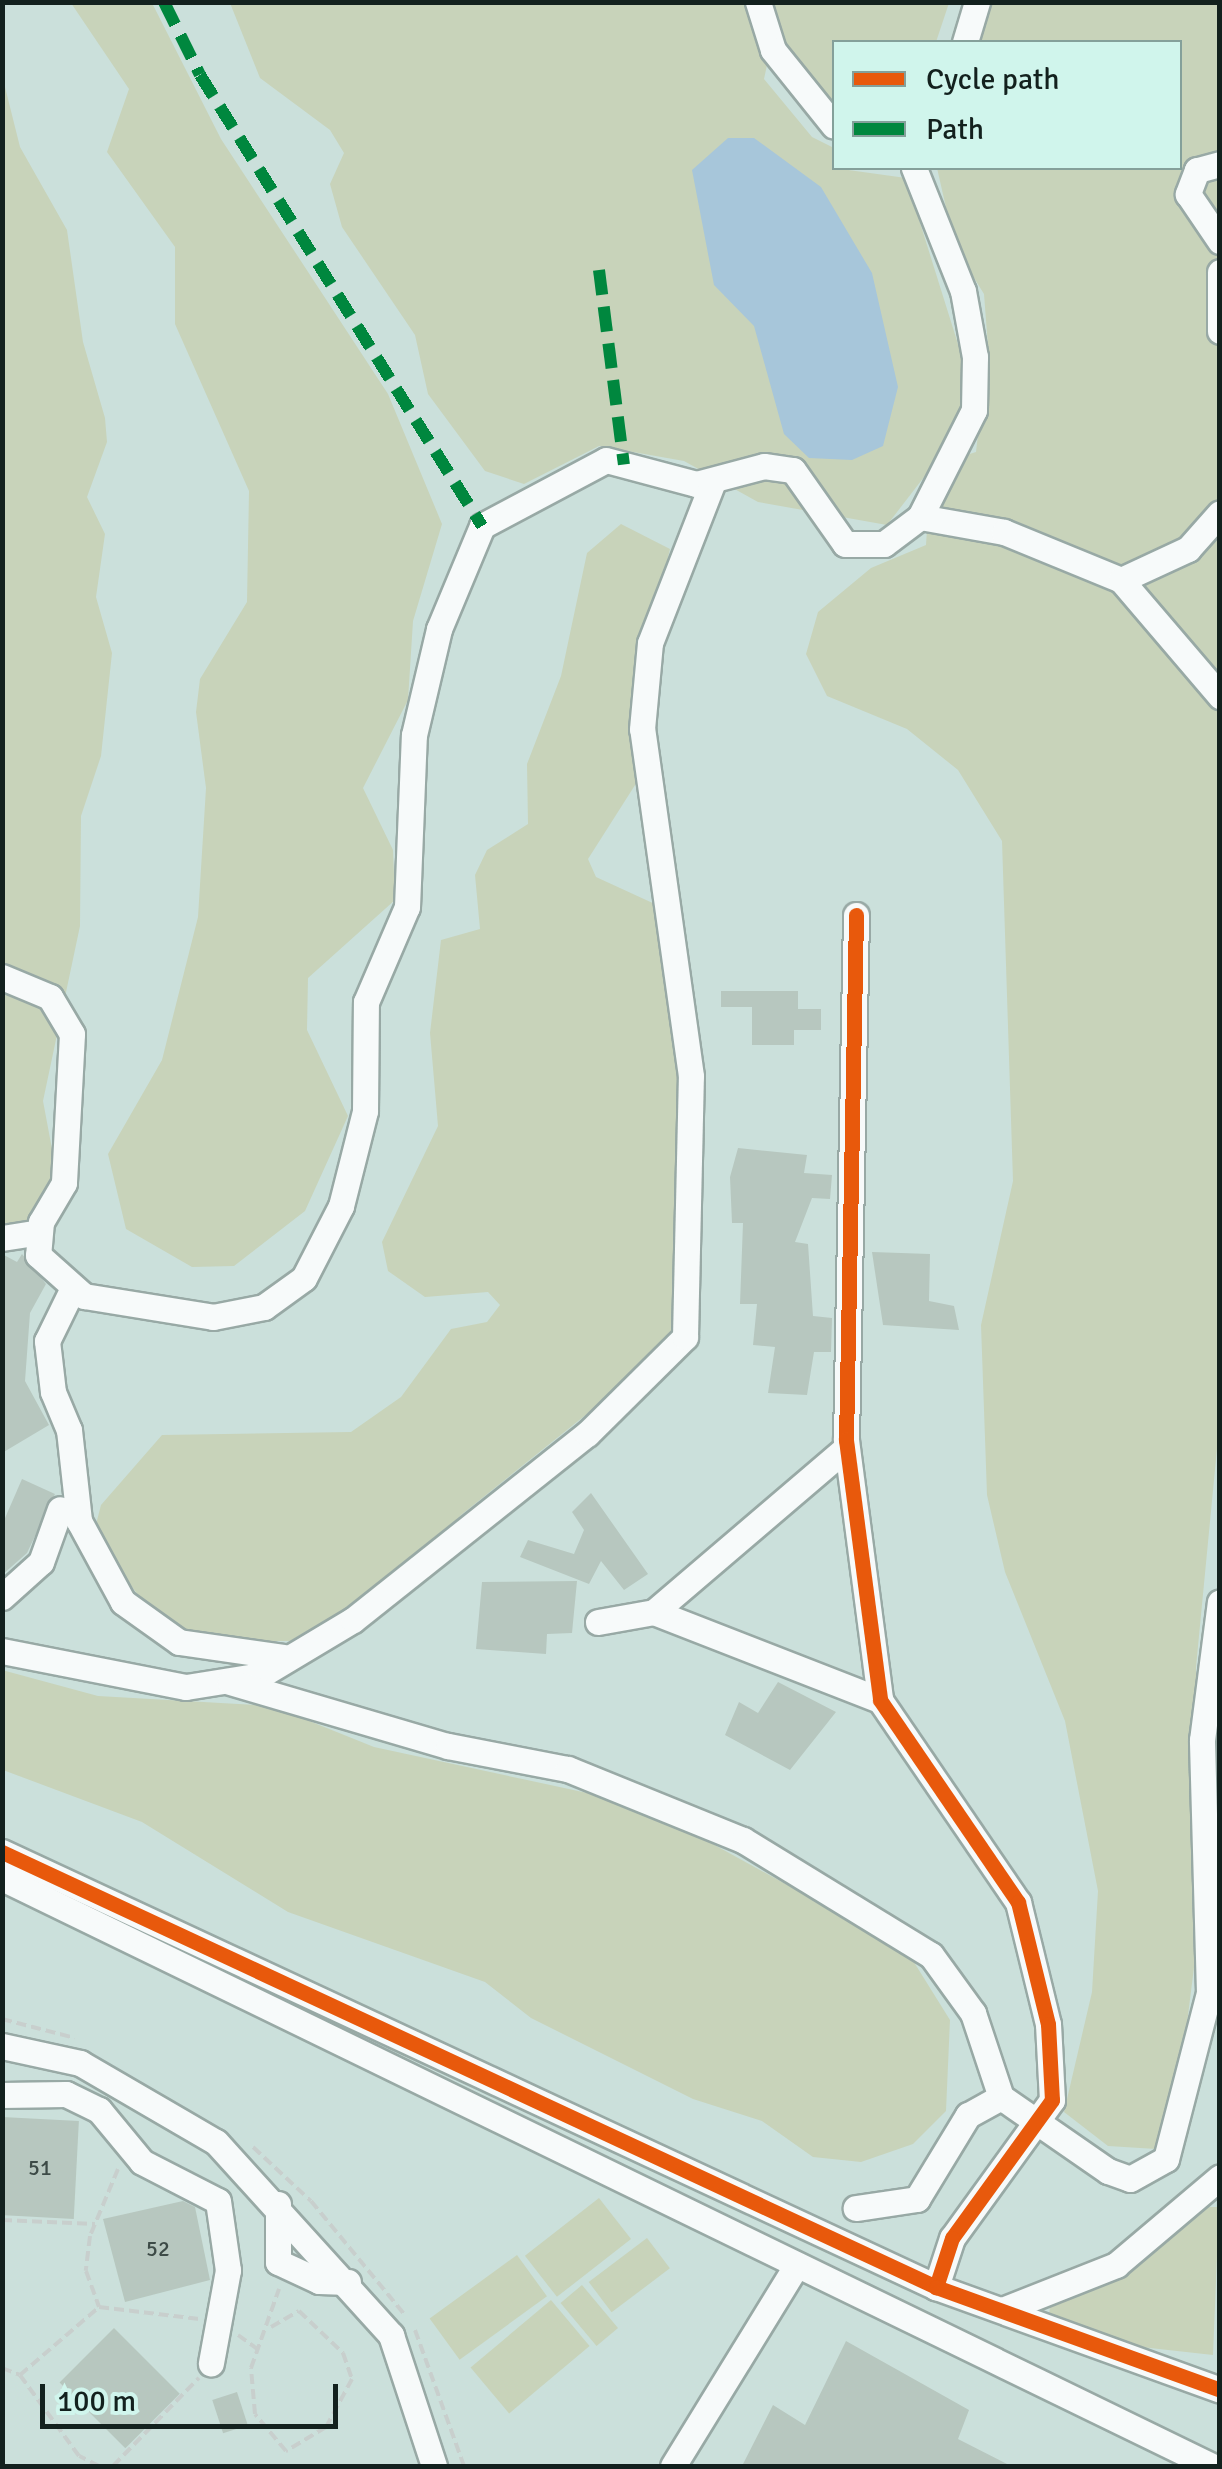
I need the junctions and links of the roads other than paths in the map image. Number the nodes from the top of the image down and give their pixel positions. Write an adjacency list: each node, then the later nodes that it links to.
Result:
1 (758, 2): 4 (street)
2 (976, 2): 3 (street)
3 (966, 40)
4 (832, 124)
5 (1220, 164): 7 (street)
6 (915, 170): 12 (street)
7 (1220, 242)
8 (1220, 272): 9 (street)
9 (1220, 331)
10 (712, 484): 12 (street); 19 (street); 27 (street)
11 (1220, 513): 13 (street)
12 (920, 517): 13 (street)
13 (1121, 580): 14 (street)
14 (1220, 696)
15 (856, 916): 20 (street)
16 (2, 976): 17 (street)
17 (40, 1232): 18 (street); 19 (street)
18 (2, 1238)
19 (72, 1288): 27 (street)
20 (846, 1448): 24 (street); 29 (street)
21 (60, 1508): 22 (street)
22 (2, 1598)
23 (1220, 1602): 35 (street)
24 (654, 1612): 25 (street); 29 (street)
25 (598, 1622)
26 (2, 1651): 28 (street)
27 (282, 1656): 28 (street)
28 (226, 1680): 34 (street)
29 (880, 1700): 35 (street)
30 (2, 1852): 41 (street)
31 (2, 1878): 39 (street)
32 (2, 2046): 37 (street)
33 (2, 2095): 43 (street)
34 (1002, 2097): 35 (street); 38 (street)
35 (1041, 2119): 41 (street)
36 (1220, 2177): 42 (street)
37 (278, 2204): 40 (street); 40 (street)
38 (856, 2208)
39 (795, 2268): 46 (street); 47 (street)
40 (348, 2282): 45 (street)
41 (936, 2287): 42 (street)
42 (1002, 2310): 44 (street)
43 (211, 2363)
44 (1220, 2390)
45 (434, 2466)
46 (672, 2466)
47 (1212, 2466)

